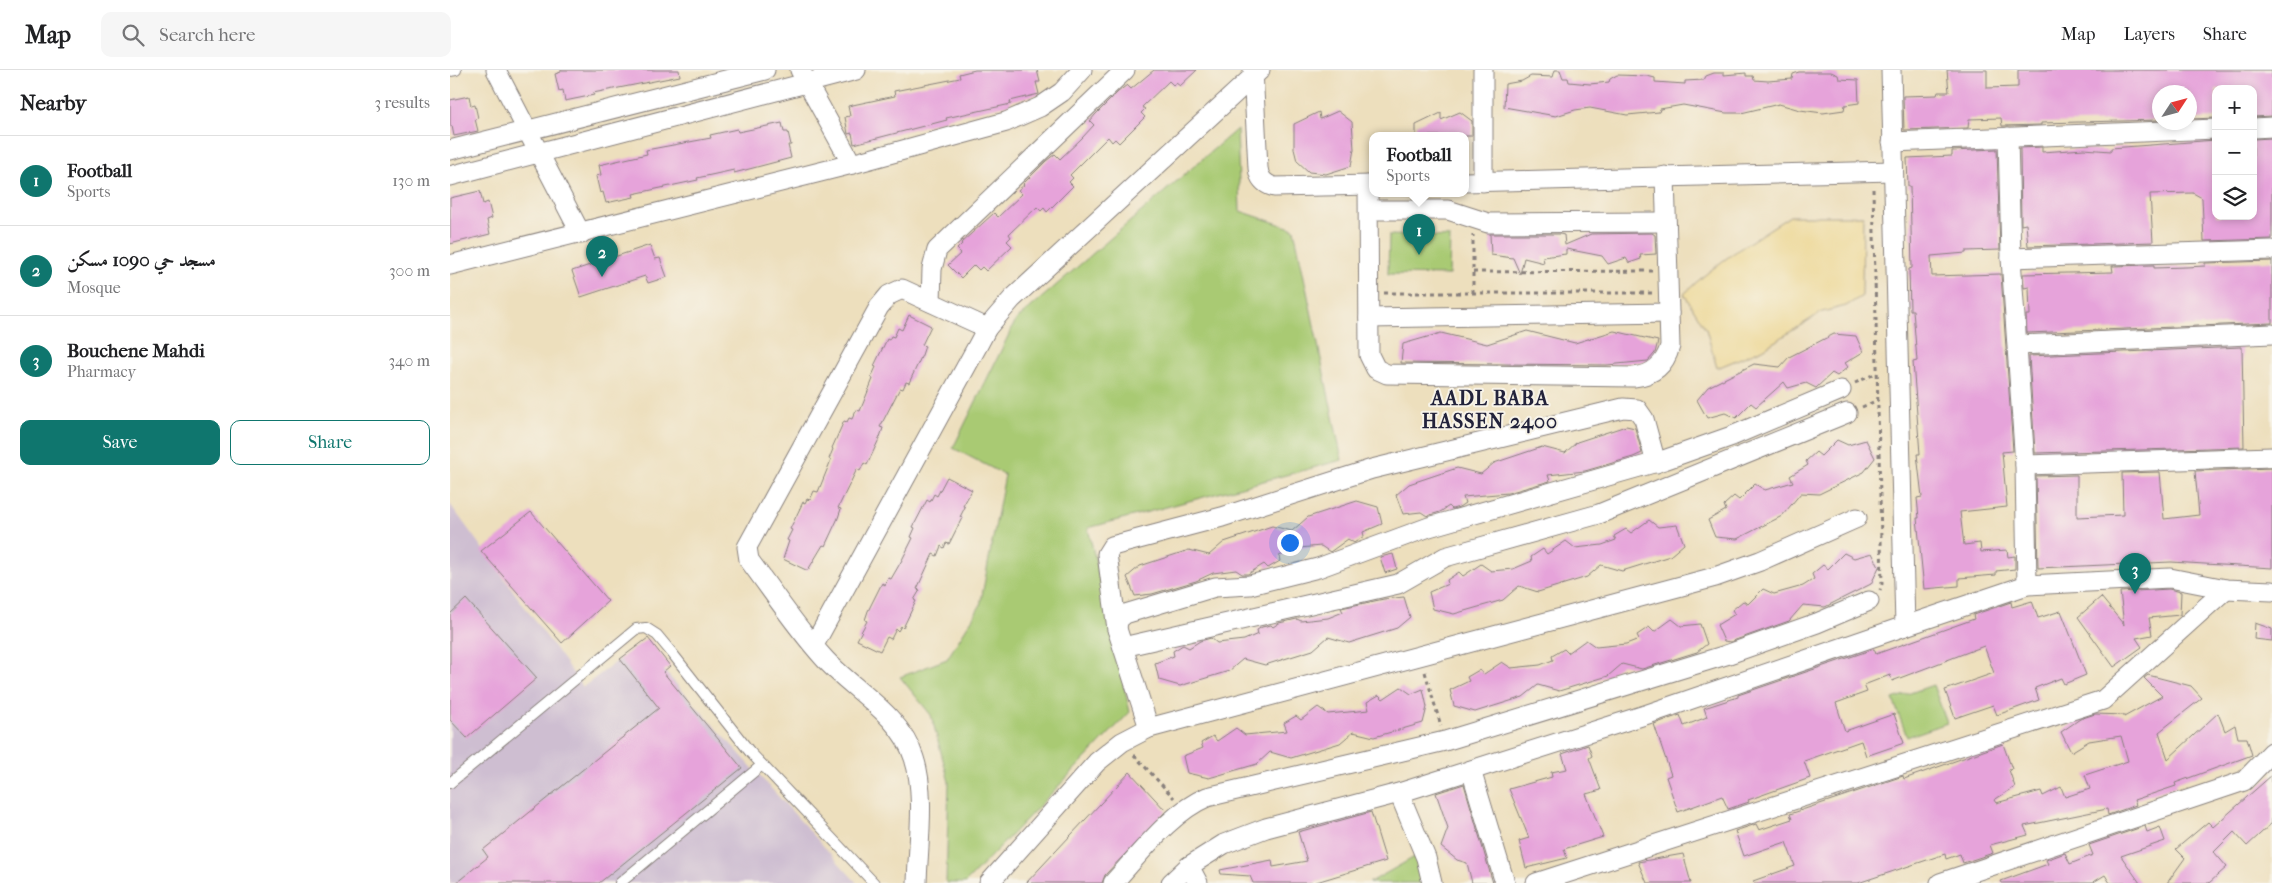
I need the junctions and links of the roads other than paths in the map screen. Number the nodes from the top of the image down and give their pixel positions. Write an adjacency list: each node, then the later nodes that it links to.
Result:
1 (456, 70): 10 (lane)
2 (496, 70): 14 (street)
3 (765, 70): 14 (street)
4 (856, 70): 11 (street)
5 (1082, 70): 20 (street)
6 (1125, 70): 33 (street)
7 (1483, 70): 24 (street)
8 (1890, 70): 17 (street)
9 (1256, 71): 25 (street); 36 (street)
10 (450, 72)
11 (804, 77): 19 (street); 20 (street)
12 (2272, 127): 13 (street)
13 (2257, 128)
14 (528, 130): 18 (street); 19 (street)
15 (2212, 130): 16 (street)
16 (2008, 137): 17 (street); 31 (street)
17 (1892, 142): 21 (street)
18 (450, 150)
19 (540, 152): 22 (street); 29 (street)
20 (852, 164): 29 (street)
21 (1893, 171): 23 (street); 49 (street)
22 (450, 176)
23 (1665, 176): 24 (street); 28 (street)
24 (1474, 182)
25 (1369, 185)
26 (1370, 197): 27 (street)
27 (1368, 210): 28 (street); 35 (street)
28 (1666, 222): 34 (street)
29 (581, 234): 32 (street)
30 (2272, 250): 31 (street)
31 (2011, 258): 38 (street)
32 (450, 265)
33 (931, 302): 36 (street); 51 (street)
34 (1669, 313): 35 (street); 35 (street)
35 (1369, 318)
36 (988, 328): 51 (street)
37 (2272, 334): 38 (street)
38 (2018, 345): 43 (street)
39 (1841, 390): 42 (street)
40 (1847, 413): 52 (street)
41 (2272, 457): 43 (street)
42 (1656, 462): 50 (street); 50 (street)
43 (2025, 464): 45 (street)
44 (1858, 518): 53 (street)
45 (2028, 585): 46 (street); 49 (street)
46 (2226, 589): 47 (street); 69 (street)
47 (2272, 591)
48 (1869, 601): 64 (street)
49 (1905, 626): 56 (street)
50 (1117, 628): 52 (street)
51 (814, 645): 62 (street)
52 (1123, 647): 53 (street)
53 (1149, 728): 63 (street)
54 (2272, 752): 70 (street)
55 (762, 765): 57 (lane); 60 (lane); 61 (lane)
56 (1470, 770): 58 (street); 68 (street)
57 (450, 782)
58 (1399, 793): 59 (street); 67 (street)
59 (1189, 866): 65 (street); 66 (street)
60 (620, 883)
61 (874, 883)
62 (917, 883)
63 (989, 883)
64 (1113, 883)
65 (1171, 883)
66 (1198, 883)
67 (1432, 883)
68 (1505, 883)
69 (1536, 883)
70 (1940, 883)

